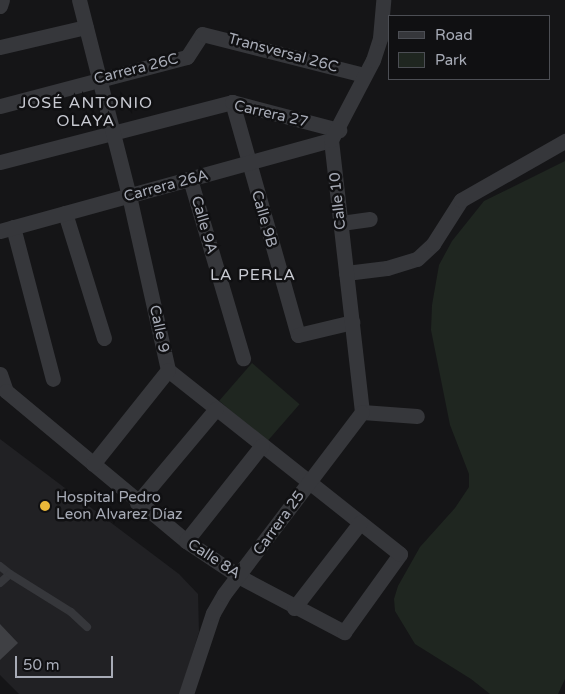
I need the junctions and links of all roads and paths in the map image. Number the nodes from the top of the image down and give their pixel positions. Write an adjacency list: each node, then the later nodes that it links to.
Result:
1 (2, 0): 4 (street)
2 (79, 0): 5 (street, Calle 9)
3 (383, 0): 8 (street)
4 (0, 6)
5 (86, 27): 7 (street); 9 (street, Calle 9)
6 (202, 34): 8 (street, Transversal 26C); 9 (street, Carrera 26C)
7 (0, 47)
8 (364, 75): 13 (street)
9 (99, 78): 11 (street, Carrera 26C); 12 (street, Calle 9)
10 (232, 102): 12 (street, Carrera 27); 13 (street, Carrera 27); 16 (street, Calle 9B)
11 (0, 106)
12 (113, 133): 15 (street, Carrera 27); 18 (street, Calle 9)
13 (335, 135): 16 (street, Carrera 26A); 21 (street, Calle 10)
14 (565, 141): 23 (street)
15 (0, 162)
16 (247, 163): 17 (street, Carrera 26A); 24 (street, Calle 9B)
17 (190, 179): 18 (street, Carrera 26A); 26 (street, Calle 9A)
18 (129, 196): 19 (street, Carrera 26A); 27 (street, Calle 9)
19 (64, 213): 22 (street, Carrera 26A); 25 (street)
20 (370, 219): 21 (street)
21 (341, 224): 23 (street, Calle 10)
22 (6, 229): 29 (street)
23 (346, 273): 24 (street, Calle 10)
24 (352, 322): 31 (street, Calle 10)
25 (104, 338)
26 (243, 358)
27 (168, 370): 30 (street, Calle 9); 34 (street)
28 (0, 374): 34 (street, Calle 8A)
29 (53, 379)
30 (216, 409): 33 (street, Calle 9); 36 (street)
31 (362, 412): 32 (street); 35 (street, Carrera 25)
32 (417, 416)
33 (262, 445): 35 (street, Calle 9); 38 (street)
34 (93, 464): 36 (street, Calle 8A)
35 (309, 482): 37 (street, Calle 9); 41 (street, Carrera 25)
36 (137, 503): 38 (street, Calle 8A)
37 (360, 523): 43 (street); 45 (street, Calle 9)
38 (186, 541): 41 (street, Calle 8A)
39 (0, 566): 40 (lane)
40 (10, 574): 42 (lane); 44 (lane)
41 (240, 577): 43 (street, Calle 8A); 46 (street, Carrera 25)
42 (0, 583)
43 (294, 608): 45 (street, Calle 8A)
44 (87, 627)
45 (344, 632)
46 (186, 694)

